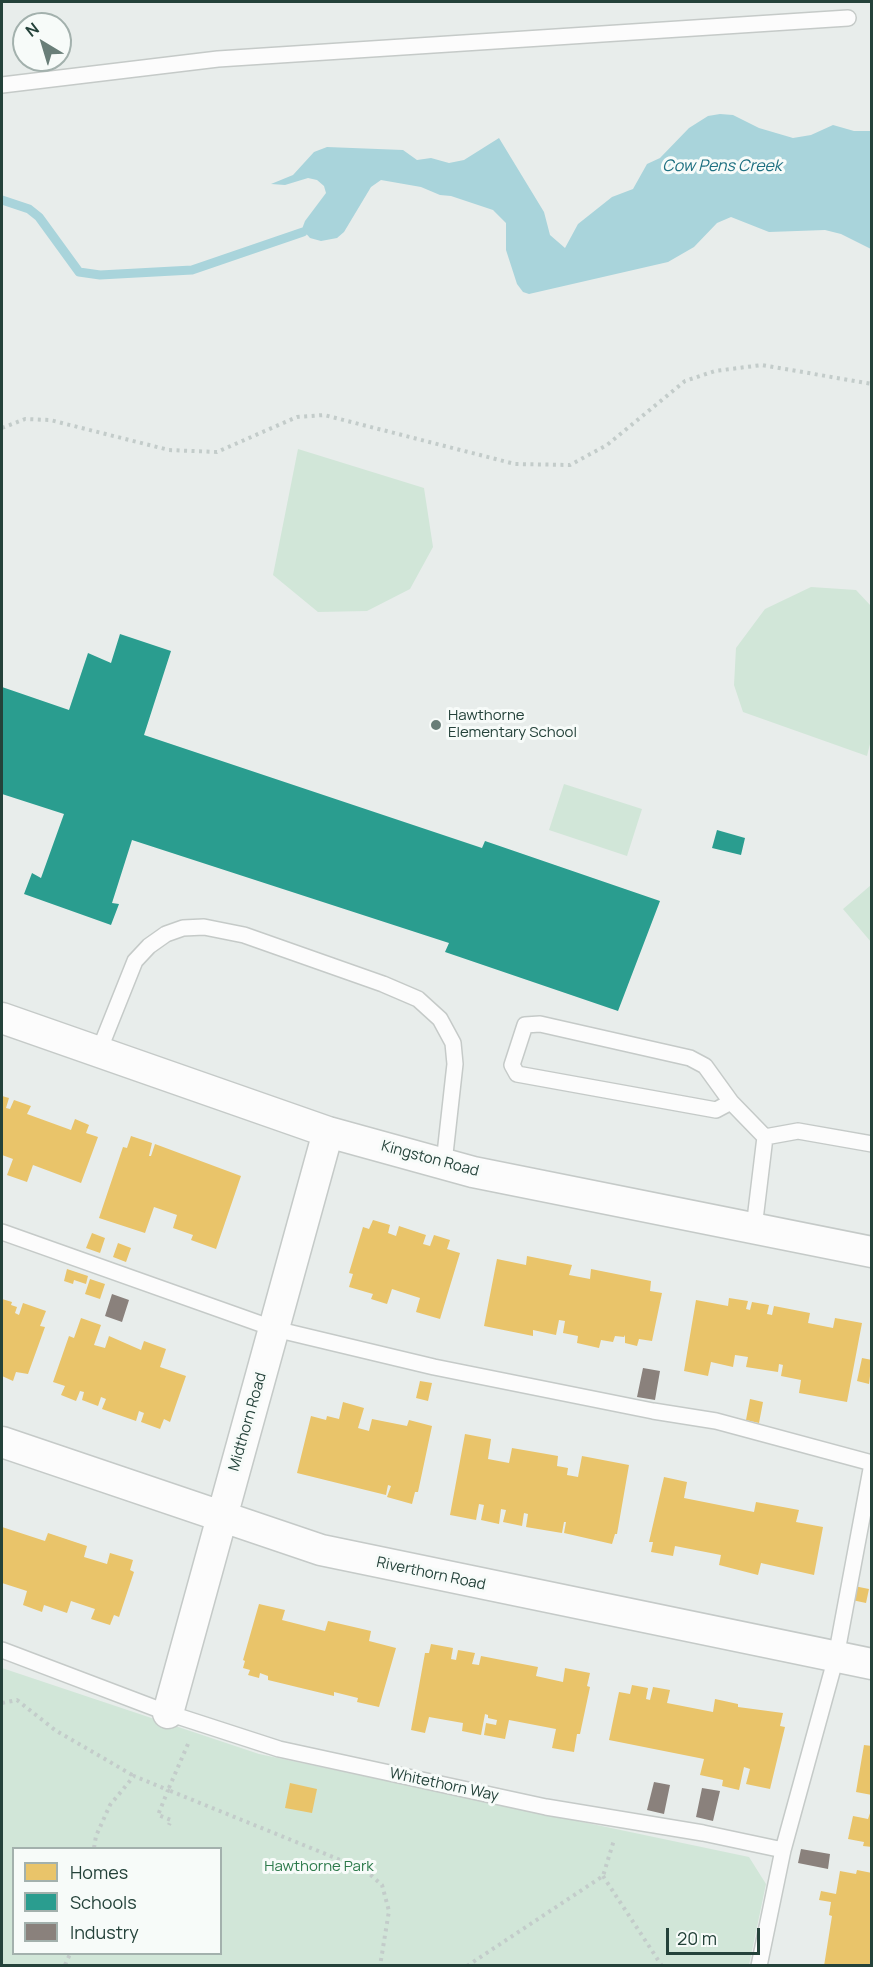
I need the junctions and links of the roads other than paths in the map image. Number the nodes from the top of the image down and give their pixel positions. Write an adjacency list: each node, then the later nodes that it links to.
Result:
1 (848, 18): 2 (lane)
2 (2, 85)
3 (2, 1018): 4 (street, Kingston Road)
4 (99, 1051): 6 (street, Kingston Road); 9 (lane)
5 (731, 1102): 5 (lane); 7 (lane)
6 (328, 1132): 9 (street, Kingston Road); 13 (street, Midthorn Road)
7 (765, 1137): 8 (lane); 10 (lane)
8 (872, 1144)
9 (444, 1163): 10 (street, Kingston Road)
10 (754, 1228): 12 (street, Kingston Road)
11 (2, 1232): 13 (lane)
12 (872, 1252)
13 (274, 1329): 15 (lane); 16 (street, Midthorn Road)
14 (2, 1442): 16 (street, Riverthorn Road)
15 (872, 1463): 18 (lane)
16 (221, 1517): 18 (street, Riverthorn Road); 20 (street, Midthorn Road)
17 (2, 1650): 20 (lane, Whitethorn Way)
18 (836, 1657): 19 (street, Riverthorn Road); 21 (lane)
19 (872, 1664)
20 (168, 1713): 21 (lane, Whitethorn Way)
21 (783, 1850): 22 (lane)
22 (759, 1965)

